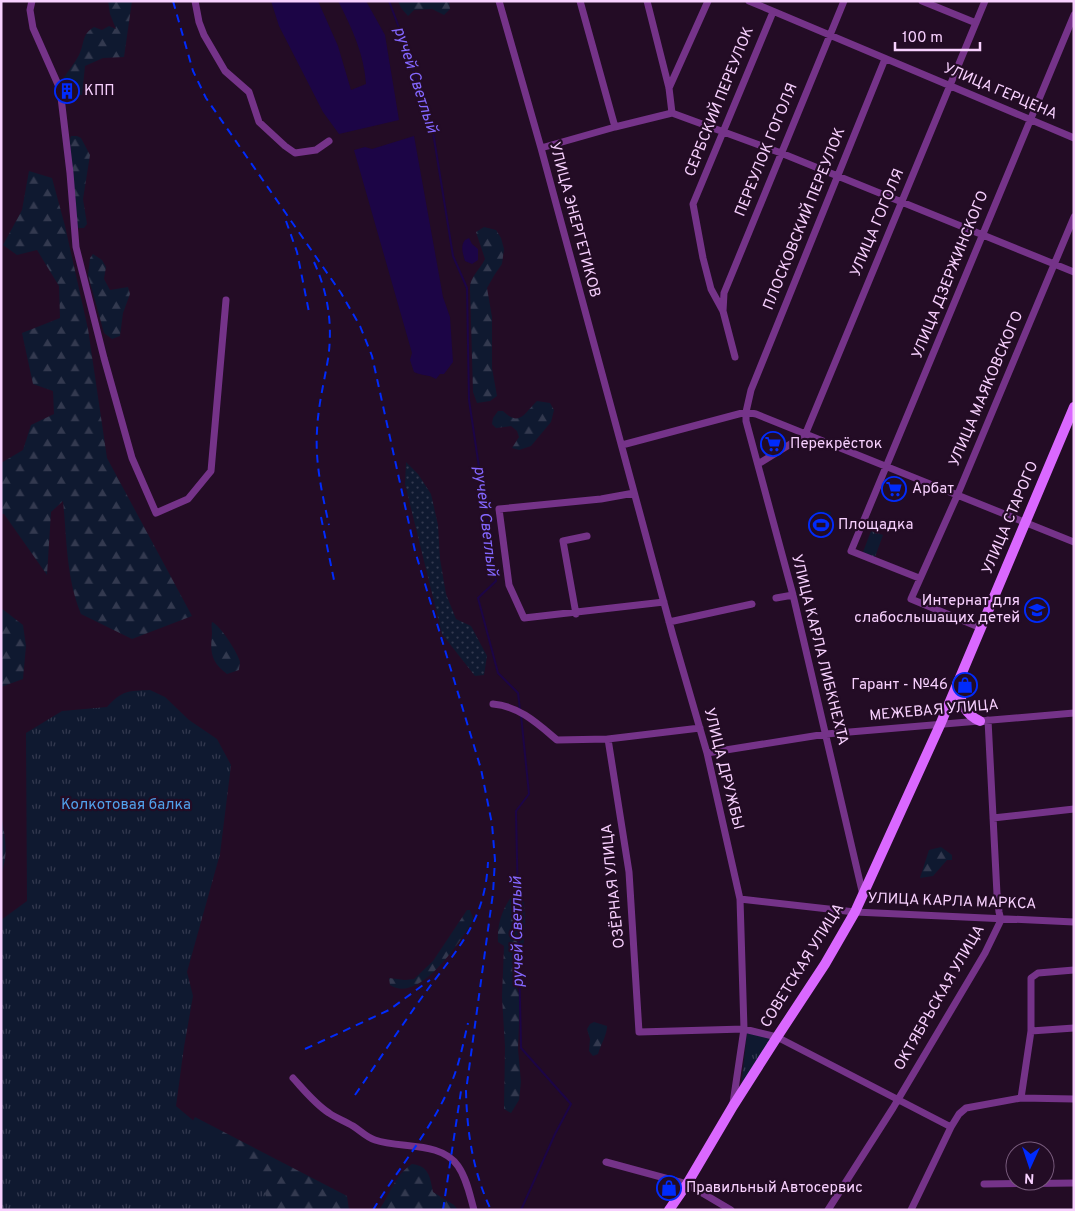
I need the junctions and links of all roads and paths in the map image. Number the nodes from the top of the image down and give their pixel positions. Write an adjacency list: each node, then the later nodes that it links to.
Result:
1 (32, 1): 32 (street)
2 (195, 1): 23 (street)
3 (499, 1): 24 (street, УЛИЦА ЭНЕРГЕТИКОВ)
4 (580, 1): 20 (street)
5 (647, 1): 17 (street)
6 (708, 1): 17 (street)
7 (749, 1): 11 (street, УЛИЦА ГЕРЦЕНА)
8 (844, 1): 14 (street, ПЕРЕУЛОК ГОГОЛЯ)
9 (922, 1): 13 (street)
10 (985, 1): 13 (street, УЛИЦА ГОГОЛЯ)
11 (773, 12): 14 (street, УЛИЦА ГЕРЦЕНА); 21 (street, СЕРБСКИЙ ПЕРЕУЛОК)
12 (1074, 14): 19 (street, УЛИЦА ДЗЕРЖИНСКОГО)
13 (976, 23): 16 (street, УЛИЦА ГОГОЛЯ)
14 (830, 35): 15 (street, УЛИЦА ГЕРЦЕНА); 25 (street, ПЕРЕУЛОК ГОГОЛЯ)
15 (886, 59): 16 (street, УЛИЦА ГЕРЦЕНА); 26 (street, ПЛОСКОВСКИЙ ПЕРЕУЛОК)
16 (951, 86): 19 (street, УЛИЦА ГЕРЦЕНА); 27 (street, УЛИЦА ГОГОЛЯ)
17 (669, 88): 18 (street)
18 (672, 113): 20 (street); 21 (street)
19 (1029, 120): 22 (street, УЛИЦА ГЕРЦЕНА); 29 (street, УЛИЦА ДЗЕРЖИНСКОГО)
20 (614, 127): 24 (street)
21 (723, 132): 25 (street); 33 (street, СЕРБСКИЙ ПЕРЕУЛОК)
22 (1074, 138)
23 (329, 141)
24 (541, 148): 38 (street, УЛИЦА ЭНЕРГЕТИКОВ)
25 (781, 153): 26 (street); 33 (street, ПЕРЕУЛОК ГОГОЛЯ)
26 (838, 176): 27 (street); 36 (street, ПЛОСКОВСКИЙ ПЕРЕУЛОК)
27 (902, 202): 29 (street); 37 (street, УЛИЦА ГОГОЛЯ)
28 (1074, 217): 30 (street, УЛИЦА МАЯКОВСКОГО)
29 (983, 235): 30 (street); 40 (street, УЛИЦА ДЗЕРЖИНСКОГО)
30 (1054, 264): 31 (street); 42 (street, УЛИЦА МАЯКОВСКОГО)
31 (1074, 272)
32 (226, 300)
33 (723, 311): 34 (street)
34 (735, 357)
35 (1074, 407): 43 (street, УЛИЦА СТАРОГО)
36 (746, 412): 37 (street); 38 (street); 39 (street, УЛИЦА КАРЛА ЛИБКНЕХТА)
37 (805, 434): 39 (street); 40 (street)
38 (622, 445): 41 (street, УЛИЦА ДРУЖБЫ)
39 (758, 464): 47 (street, УЛИЦА КАРЛА ЛИБКНЕХТА)
40 (887, 467): 42 (street); 46 (street, УЛИЦА ДЗЕРЖИНСКОГО)
41 (634, 493): 49 (street, УЛИЦА ДРУЖБЫ); 51 (street)
42 (958, 496): 43 (street); 46 (street, УЛИЦА МАЯКОВСКОГО)
43 (1025, 522): 45 (street); 53 (street, УЛИЦА СТАРОГО)
44 (587, 536): 51 (street)
45 (1074, 542)
46 (919, 578): 53 (street, УЛИЦА МАЯКОВСКОГО)
47 (793, 595): 48 (street); 60 (street, УЛИЦА КАРЛА ЛИБКНЕХТА)
48 (776, 598)
49 (664, 602): 51 (street); 52 (street, УЛИЦА ДРУЖБЫ)
50 (752, 604): 52 (street)
51 (576, 614)
52 (669, 622): 59 (street, УЛИЦА ДРУЖБЫ)
53 (981, 628): 54 (street, УЛИЦА СТАРОГО)
54 (958, 684): 57 (street); 58 (street, УЛИЦА СТАРОГО)
55 (493, 704): 61 (street)
56 (1074, 713): 57 (street, МЕЖЕВАЯ УЛИЦА)
57 (984, 721): 58 (street, МЕЖЕВАЯ УЛИЦА); 64 (street, ОКТЯБРЬСКАЯ УЛИЦА)
58 (940, 725): 60 (street, МЕЖЕВАЯ УЛИЦА); 65 (street, СОВЕТСКАЯ УЛИЦА)
59 (700, 728): 61 (street); 62 (street, УЛИЦА ДРУЖБЫ)
60 (826, 734): 62 (street, МЕЖЕВАЯ УЛИЦА); 65 (street, УЛИЦА КАРЛА ЛИБКНЕХТА)
61 (608, 739): 72 (street, ОЗЁРНАЯ УЛИЦА)
62 (707, 753): 66 (street, УЛИЦА ДРУЖБЫ)
63 (1074, 809): 64 (street)
64 (993, 818): 68 (street, ОКТЯБРЬСКАЯ УЛИЦА)
65 (863, 895): 67 (street, СОВЕТСКАЯ УЛИЦА)
66 (740, 899): 67 (street, УЛИЦА КАРЛА МАРКСА); 72 (street, УЛИЦА ДРУЖБЫ)
67 (855, 912): 68 (street, УЛИЦА КАРЛА МАРКСА); 74 (street, СОВЕТСКАЯ УЛИЦА)
68 (1002, 920): 69 (street, УЛИЦА КАРЛА МАРКСА); 78 (street, ОКТЯБРЬСКАЯ УЛИЦА)
69 (1074, 922)
70 (1074, 970): 73 (street)
71 (1074, 1028): 73 (street)
72 (744, 1029): 74 (street); 79 (street, УЛИЦА ДРУЖБЫ)
73 (1031, 1031): 76 (street)
74 (777, 1037): 78 (street); 79 (street, СОВЕТСКАЯ УЛИЦА)
75 (293, 1078): 85 (street)
76 (1021, 1098): 77 (street); 80 (street)
77 (1074, 1099)
78 (897, 1100): 80 (street); 88 (street, ОКТЯБРЬСКАЯ УЛИЦА)
79 (733, 1106): 83 (street, СОВЕТСКАЯ УЛИЦА)
80 (951, 1127): 89 (street)
81 (606, 1162): 83 (street)
82 (1074, 1183): 84 (street)
83 (687, 1184): 86 (street, СОВЕТСКАЯ УЛИЦА); 87 (street)
84 (984, 1184)
85 (474, 1210)
86 (669, 1210)
87 (731, 1210)
88 (828, 1210)
89 (911, 1210)

